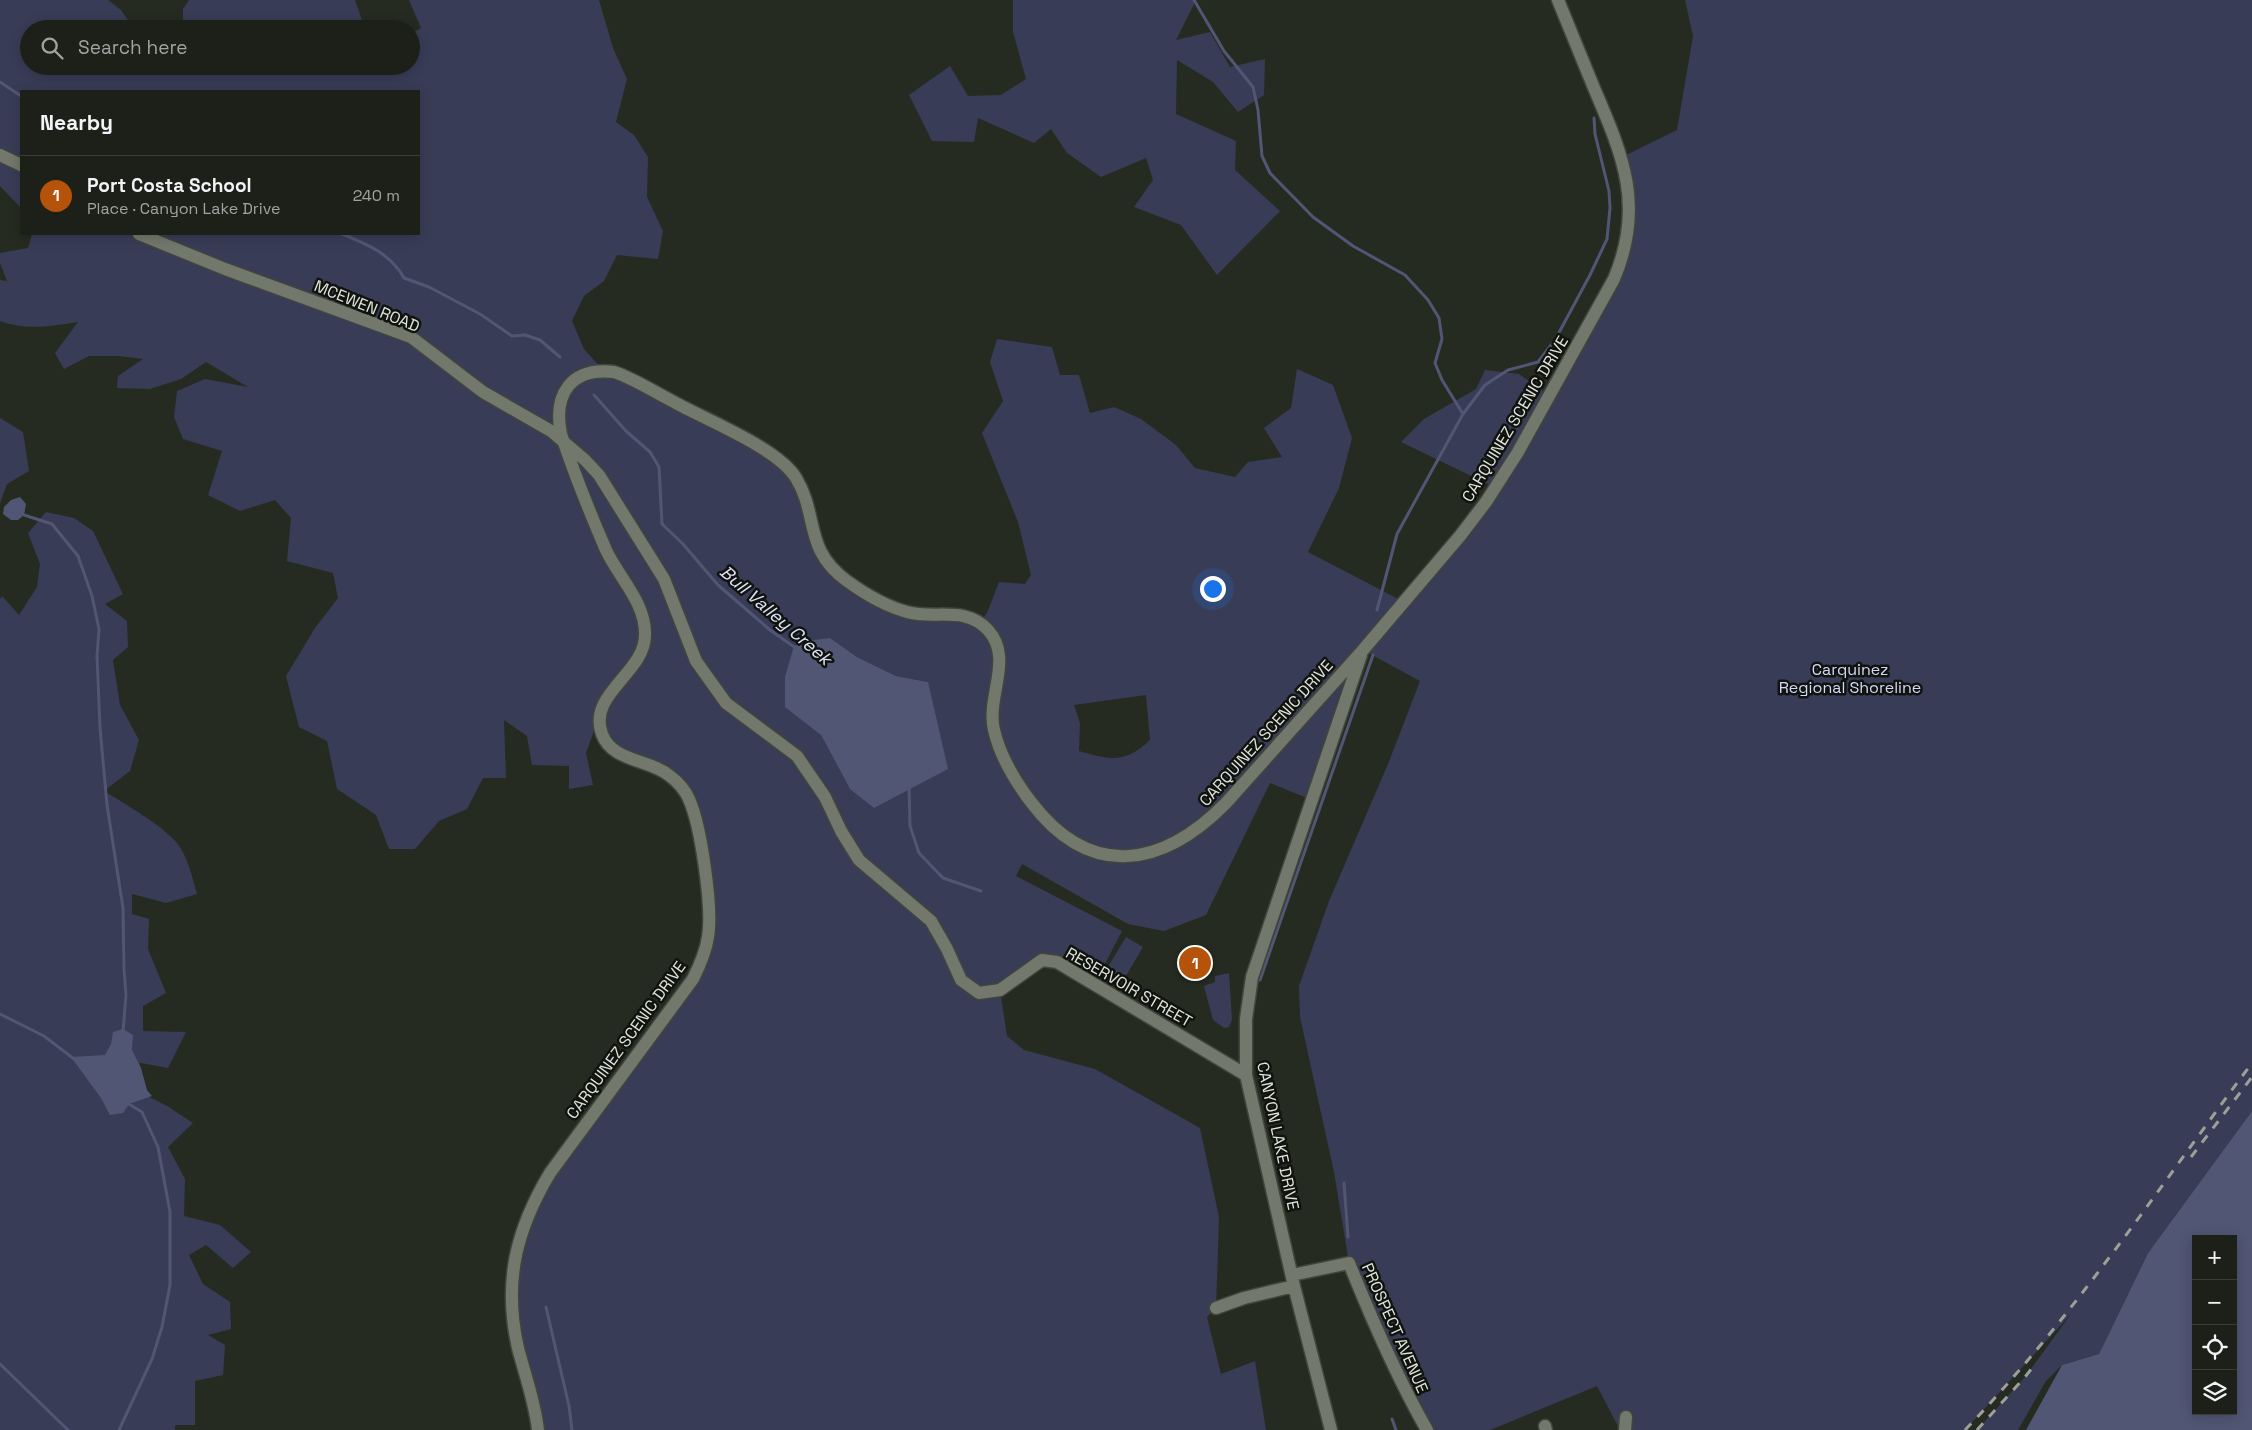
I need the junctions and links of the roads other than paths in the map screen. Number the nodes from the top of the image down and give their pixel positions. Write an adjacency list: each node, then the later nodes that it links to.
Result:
1 (1558, 0): 6 (street, CARQUINEZ SCENIC DRIVE)
2 (0, 155): 3 (street)
3 (20, 165)
4 (141, 235): 5 (street, MCEWEN ROAD)
5 (564, 443): 6 (street, CARQUINEZ SCENIC DRIVE); 7 (street, RESERVOIR STREET); 11 (street, CARQUINEZ SCENIC DRIVE)
6 (1363, 650): 7 (street, CANYON LAKE DRIVE)
7 (1246, 1075): 8 (street, CANYON LAKE DRIVE)
8 (1293, 1281): 9 (street, PROSPECT AVENUE); 12 (street, CANYON LAKE DRIVE); 13 (street, PROSPECT AVENUE)
9 (1216, 1308)
10 (1626, 1417): 14 (street)
11 (538, 1430)
12 (1330, 1430)
13 (1427, 1430)
14 (1625, 1430)

